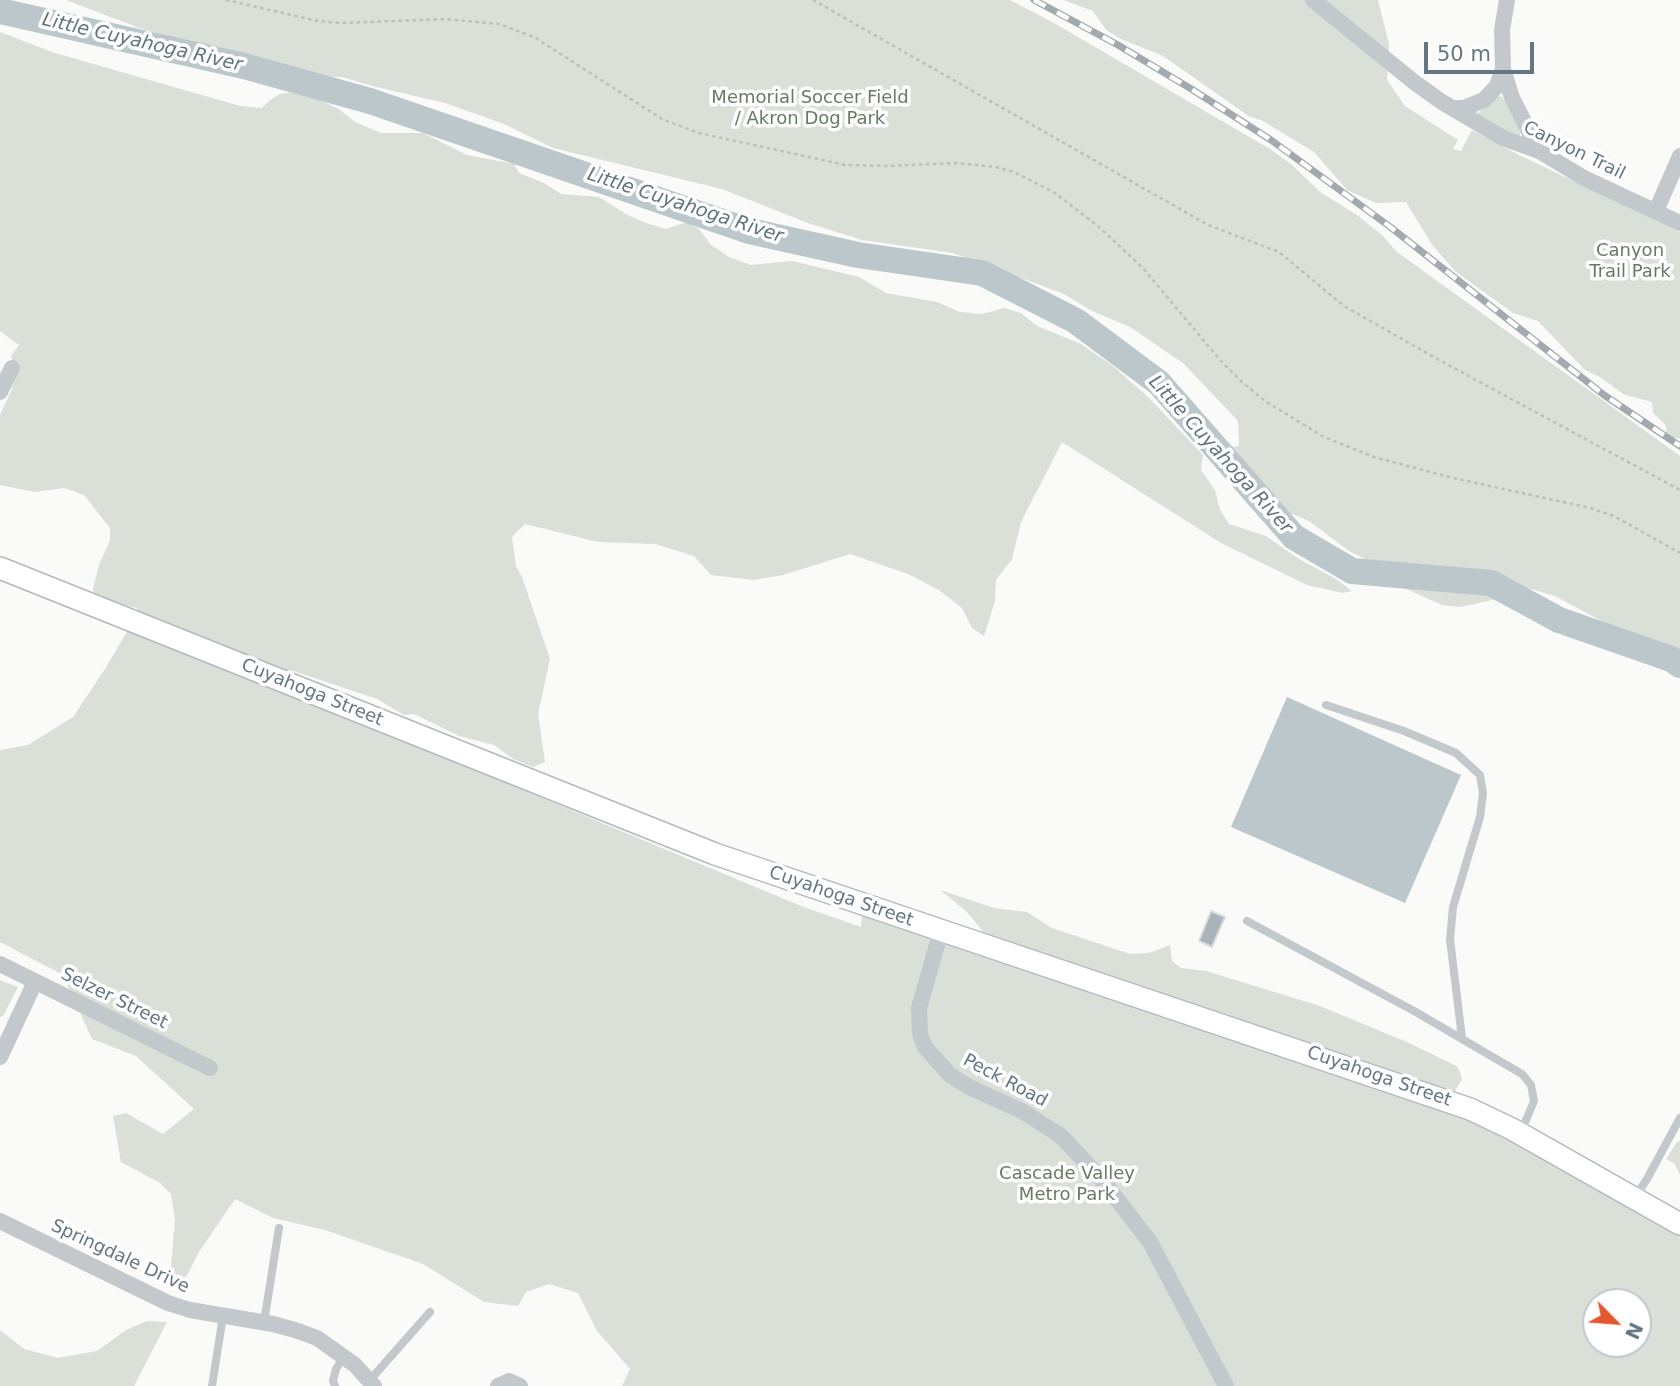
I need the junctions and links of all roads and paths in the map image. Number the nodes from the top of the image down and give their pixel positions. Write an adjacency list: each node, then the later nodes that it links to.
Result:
1 (226, 0): 14 (path)
2 (813, 0): 13 (path)
3 (1313, 0): 6 (street, Canyon Trail)
4 (1507, 0): 5 (street)
5 (1503, 69): 6 (street); 7 (street)
6 (1453, 108): 7 (street, Canyon Trail)
7 (1539, 151): 9 (street, Canyon Trail)
8 (1680, 156): 9 (street)
9 (1656, 211): 10 (street, Canyon Trail)
10 (1680, 223)
11 (12, 368): 12 (street)
12 (0, 392)
13 (1680, 490)
14 (1680, 553)
15 (0, 568): 18 (street, Cuyahoga Street)
16 (1326, 705): 21 (lane)
17 (1247, 921): 21 (lane)
18 (941, 931): 25 (street, Cuyahoga Street); 39 (street, Peck Road)
19 (0, 964): 20 (street, Selzer Street)
20 (35, 982): 22 (street); 23 (street, Selzer Street)
21 (1462, 1038): 25 (lane)
22 (0, 1057)
23 (210, 1068)
24 (1680, 1118): 26 (lane)
25 (1520, 1133): 26 (street, Cuyahoga Street)
26 (1634, 1198): 28 (street, Cuyahoga Street)
27 (0, 1221): 31 (street, Springdale Drive)
28 (1680, 1224)
29 (279, 1228): 32 (lane)
30 (430, 1312): 34 (lane)
31 (223, 1316): 32 (street, Springdale Drive); 35 (lane)
32 (264, 1322): 33 (street, Springdale Drive)
33 (344, 1356): 34 (street, Springdale Drive); 36 (lane)
34 (372, 1383)
35 (212, 1386)
36 (335, 1386)
37 (498, 1386): 38 (street)
38 (520, 1386)
39 (1226, 1386)

